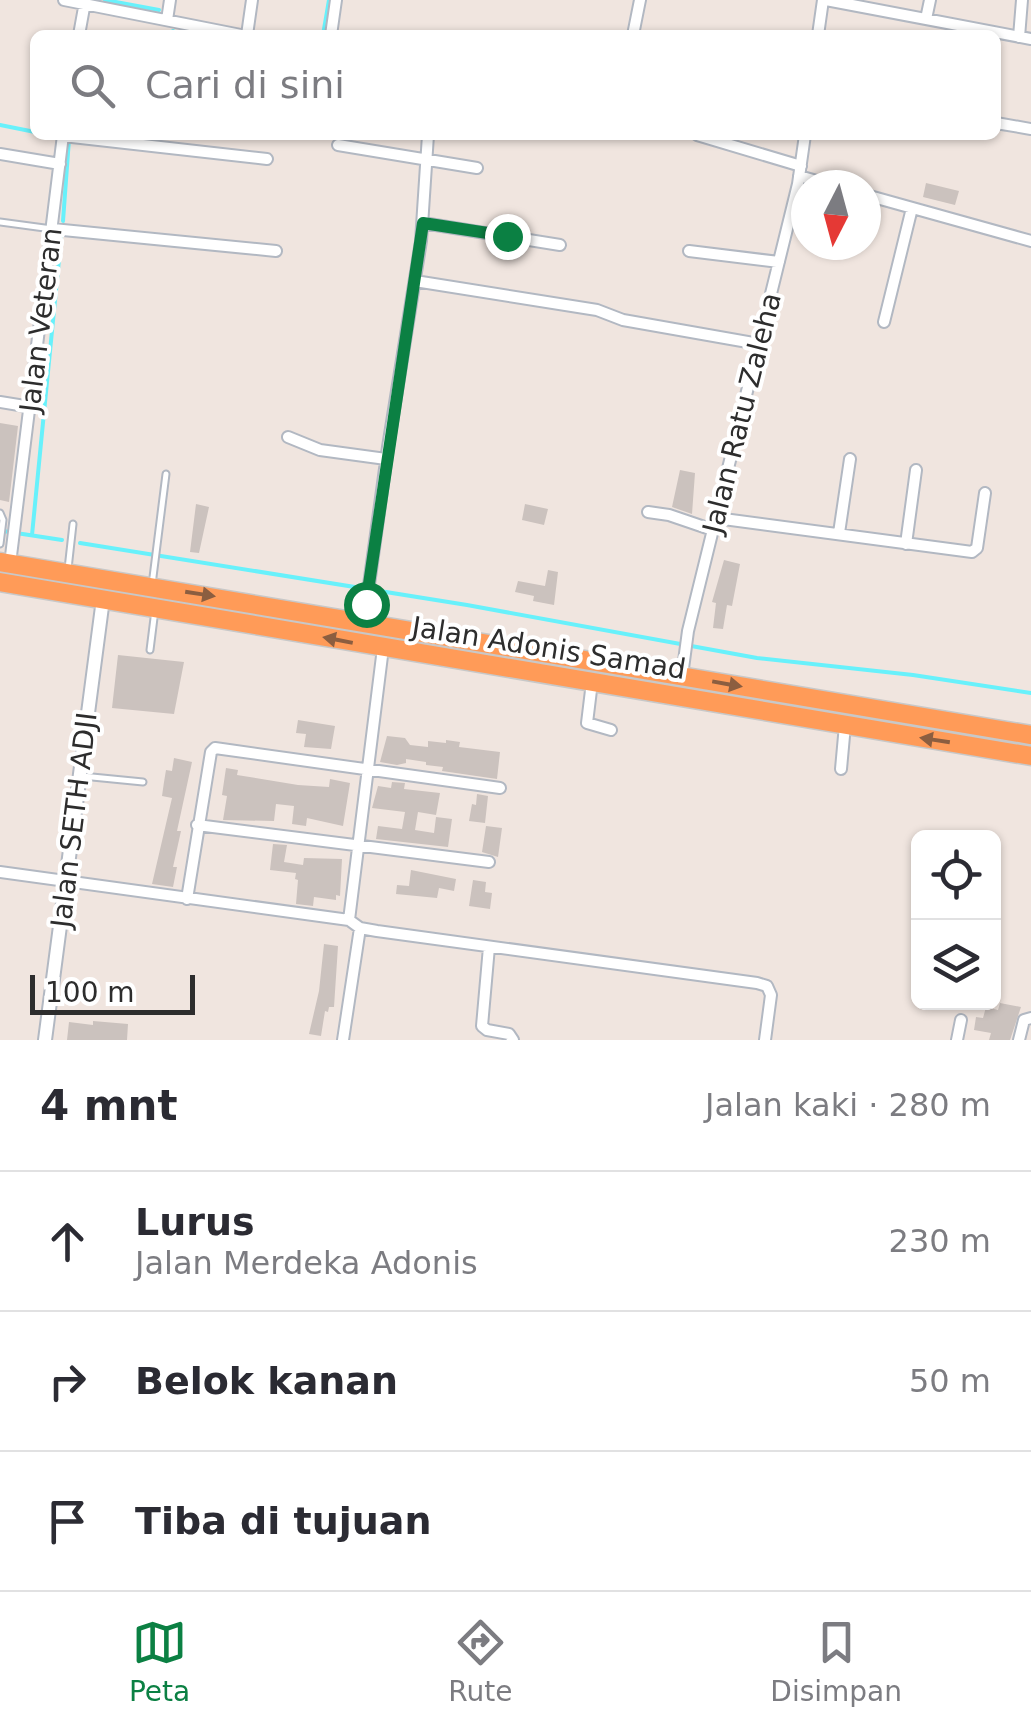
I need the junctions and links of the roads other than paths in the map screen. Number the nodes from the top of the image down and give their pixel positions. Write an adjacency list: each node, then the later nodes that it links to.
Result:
1 (64, 0): 9 (street)
2 (170, 0): 11 (street)
3 (252, 0): 14 (street)
4 (336, 0): 15 (street)
5 (640, 0): 16 (street)
6 (824, 0): 10 (street); 17 (street)
7 (930, 0): 10 (street)
8 (1022, 0): 19 (street)
9 (85, 2): 11 (street); 12 (street)
10 (926, 18): 18 (street)
11 (167, 20): 13 (street)
12 (80, 30)
13 (218, 30)
14 (245, 30)
15 (332, 30)
16 (634, 30)
17 (819, 30)
18 (985, 30)
19 (1025, 38)
20 (1001, 124): 21 (street)
21 (1031, 128)
22 (63, 140): 31 (street, Jalan Veteran)
23 (98, 140): 29 (street)
24 (428, 140): 30 (street)
25 (711, 140): 33 (street)
26 (804, 140): 34 (street, Jalan Ratu Zaleha)
27 (338, 145): 30 (street)
28 (0, 154): 31 (street)
29 (266, 159)
30 (426, 160): 32 (street); 39 (street)
31 (60, 164): 40 (street, Jalan Veteran)
32 (477, 168)
33 (798, 170)
34 (801, 170)
35 (881, 199): 36 (street)
36 (912, 208): 41 (street); 47 (street)
37 (791, 212): 45 (street, Jalan Ratu Zaleha)
38 (0, 222): 40 (lane)
39 (423, 223): 42 (street); 46 (street)
40 (53, 229): 43 (street); 50 (street, Jalan Veteran)
41 (1031, 240)
42 (560, 245)
43 (276, 251)
44 (689, 252): 45 (street)
45 (779, 262): 48 (street, Jalan Ratu Zaleha)
46 (415, 281): 48 (street); 52 (street)
47 (884, 322)
48 (759, 344): 60 (street, Jalan Ratu Zaleha)
49 (0, 402): 50 (street)
50 (31, 407): 64 (street, Jalan Veteran)
51 (288, 436): 52 (street)
52 (386, 458): 71 (street)
53 (850, 460): 61 (street)
54 (916, 470): 63 (street)
55 (166, 474): 67 (lane)
56 (985, 493): 63 (street)
57 (648, 512): 60 (street)
58 (2, 517): 62 (lane)
59 (73, 524): 65 (lane)
60 (715, 524): 61 (street); 75 (street, Jalan Ratu Zaleha)
61 (838, 533): 63 (street)
62 (0, 542)
63 (906, 544)
64 (5, 563): 65 (highway)
65 (68, 572): 67 (highway)
66 (0, 582): 68 (highway, Jalan Adonis Samad)
67 (152, 586): 70 (highway, one-way to 70)
68 (102, 599): 69 (highway, Jalan Adonis Samad); 83 (street, Jalan SETH ADJI)
69 (156, 607): 72 (highway, Jalan Adonis Samad); 74 (lane)
70 (274, 607): 71 (highway); 72 (highway)
71 (365, 612): 75 (highway)
72 (271, 628): 73 (highway, Jalan Adonis Samad, one-way to 72)
73 (383, 648): 76 (highway, Jalan Adonis Samad); 81 (street)
74 (150, 650)
75 (683, 667): 79 (highway, one-way to 79)
76 (592, 682): 77 (highway, Jalan Adonis Samad); 78 (street)
77 (845, 725): 80 (highway, Jalan Adonis Samad, one-way to 77); 82 (street)
78 (610, 730)
79 (1031, 735)
80 (1031, 756)
81 (369, 769): 85 (street); 86 (street); 87 (street)
82 (840, 769)
83 (79, 776): 84 (lane); 90 (street, Jalan SETH ADJI)
84 (143, 782)
85 (500, 788)
86 (197, 825): 87 (street); 91 (street)
87 (360, 843): 88 (street); 92 (street)
88 (489, 862)
89 (0, 872): 90 (street)
90 (66, 880): 91 (street); 97 (street, Jalan SETH ADJI)
91 (187, 899): 92 (street)
92 (349, 920): 93 (street)
93 (360, 928): 94 (street); 98 (street)
94 (488, 947): 99 (street); 100 (street)
95 (1031, 1018): 102 (street)
96 (961, 1020): 101 (street)
97 (44, 1040)
98 (343, 1040)
99 (513, 1040)
100 (766, 1040)
101 (957, 1040)
102 (1019, 1040)

